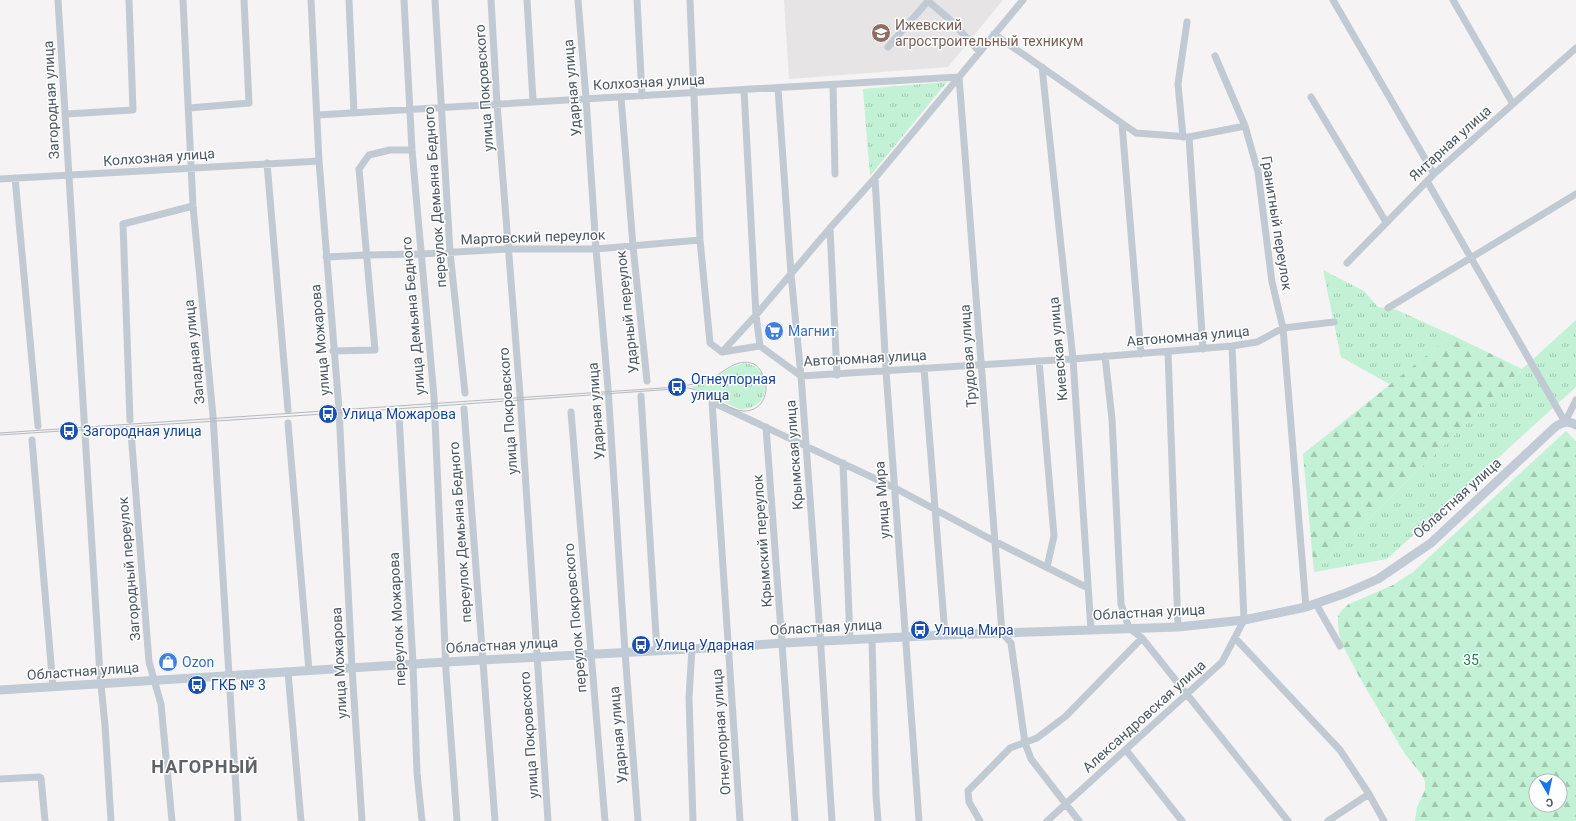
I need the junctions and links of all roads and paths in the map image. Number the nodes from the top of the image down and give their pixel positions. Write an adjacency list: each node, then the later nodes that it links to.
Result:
1 (58, 0): 40 (street, Загородная улица)
2 (129, 0): 40 (street)
3 (183, 0): 37 (street, Западная улица)
4 (244, 0): 37 (street)
5 (311, 0): 41 (street, улица Можарова)
6 (349, 0): 39 (street)
7 (404, 0): 38 (street, улица Демьяна Бедного)
8 (435, 0): 36 (street, переулок Демьяна Бедного)
9 (491, 0): 34 (street, улица Покровского)
10 (527, 0): 33 (street)
11 (578, 0): 32 (street, Ударная улица)
12 (637, 0): 29 (street)
13 (690, 0): 28 (street)
14 (1023, 0): 18 (street)
15 (1333, 0): 50 (street)
16 (1453, 0): 35 (street)
17 (1187, 22): 44 (street)
18 (994, 34): 21 (street); 23 (street)
19 (888, 47): 21 (street)
20 (1576, 48): 35 (street, Янтарная улица)
21 (980, 52): 24 (street)
22 (1215, 56): 43 (street, Гранитный переулок)
23 (1042, 67): 42 (street); 83 (street, Киевская улица)
24 (959, 77): 25 (street, Колхозная улица); 53 (street); 85 (street, Трудовая улица)
25 (833, 85): 26 (street, Колхозная улица); 49 (street)
26 (778, 88): 27 (street, Колхозная улица); 70 (street, Крымская улица)
27 (744, 90): 28 (street, Колхозная улица); 72 (street)
28 (694, 93): 29 (street, Колхозная улица); 60 (street)
29 (642, 96): 30 (street, Колхозная улица)
30 (621, 97): 32 (street, Колхозная улица); 61 (street, Ударный переулок)
31 (1311, 97): 58 (street)
32 (586, 98): 33 (street, Колхозная улица); 63 (street, Ударная улица)
33 (533, 101): 34 (street, Колхозная улица)
34 (497, 104): 36 (street, Колхозная улица); 62 (street, улица Покровского)
35 (1513, 104): 50 (street, Янтарная улица)
36 (442, 107): 38 (street, Колхозная улица); 64 (street, переулок Демьяна Бедного)
37 (189, 108): 48 (street, Западная улица)
38 (409, 109): 39 (street, Колхозная улица); 45 (street, улица Демьяна Бедного)
39 (354, 113): 41 (street, Колхозная улица)
40 (66, 114): 51 (street, Загородная улица)
41 (317, 115): 46 (street, улица Можарова)
42 (1122, 124): 44 (street); 81 (street)
43 (1245, 126): 44 (street); 74 (street, Гранитный переулок)
44 (1186, 137): 77 (street)
45 (412, 150): 65 (street, улица Демьяна Бедного); 66 (street)
46 (320, 161): 47 (street, Колхозная улица); 67 (street, улица Можарова)
47 (267, 163): 48 (street, Колхозная улица); 95 (street)
48 (190, 168): 51 (street, Колхозная улица); 57 (street, Западная улица)
49 (835, 174)
50 (1434, 174): 55 (street, Янтарная улица)
51 (69, 176): 52 (street, Колхозная улица); 143 (street, Загородная улица)
52 (15, 178): 54 (street, Колхозная улица); 102 (street)
53 (875, 178): 59 (street); 87 (street, улица Мира)
54 (0, 179)
55 (1428, 181): 58 (street, Янтарная улица); 68 (street)
56 (1576, 194): 68 (street)
57 (193, 206): 98 (street); 141 (street, Западная улица)
58 (1386, 222): 69 (street, Янтарная улица)
59 (830, 228): 70 (street); 88 (street)
60 (700, 240): 61 (street, Мартовский переулок); 79 (street)
61 (633, 246): 63 (street, Мартовский переулок); 90 (street, Ударный переулок)
62 (508, 249): 63 (street, Мартовский переулок); 64 (street, Мартовский переулок); 134 (street, улица Покровского)
63 (596, 249): 132 (street, Ударная улица)
64 (450, 252): 65 (street, Мартовский переулок); 91 (street, переулок Демьяна Бедного)
65 (421, 254): 66 (street, Мартовский переулок); 136 (street, улица Демьяна Бедного)
66 (367, 255): 67 (street, Мартовский переулок); 78 (street)
67 (326, 257): 78 (street, улица Можарова)
68 (1472, 258): 71 (street); 99 (street)
69 (1347, 263)
70 (791, 274): 72 (street); 89 (street, Крымская улица)
71 (1388, 308)
72 (756, 315): 75 (street); 79 (street)
73 (1334, 322): 74 (street, Автономная улица)
74 (1283, 328): 76 (street, Автономная улица); 114 (street, Гранитный переулок)
75 (760, 346): 79 (street); 89 (street, Автономная улица)
76 (1232, 346): 77 (street, Автономная улица); 115 (street)
77 (1203, 348): 80 (street, Автономная улица)
78 (333, 352): 138 (street, улица Можарова)
79 (722, 352)
80 (1168, 352): 81 (street, Автономная улица); 116 (street)
81 (1141, 354): 82 (street, Автономная улица)
82 (1105, 356): 83 (street, Автономная улица); 117 (street)
83 (1074, 359): 84 (street, Автономная улица); 112 (street, Киевская улица)
84 (1039, 361): 85 (street, Автономная улица); 111 (street)
85 (982, 364): 86 (street, Автономная улица); 110 (street, Трудовая улица)
86 (924, 368): 87 (street, Автономная улица); 109 (street)
87 (886, 371): 88 (street, Автономная улица); 108 (street, улица Мира)
88 (836, 375): 89 (street, Автономная улица)
89 (801, 376): 106 (street, Крымская улица)
90 (647, 381)
91 (465, 393)
92 (641, 396): 131 (street)
93 (1576, 400): 99 (street)
94 (464, 409): 135 (street, переулок Демьяна Бедного)
95 (288, 410)
96 (571, 412): 133 (street, переулок Покровского)
97 (399, 416): 137 (street, переулок Можарова)
98 (130, 420)
99 (1565, 422): 101 (main road); 113 (main road, Областная улица)
100 (288, 423): 139 (street)
101 (1576, 425)
102 (38, 426)
103 (766, 426): 106 (street); 127 (street, Крымский переулок); 129 (street, Огнеупорная улица)
104 (131, 432): 142 (street, Загородный переулок)
105 (32, 440): 144 (street)
106 (806, 446): 107 (street); 126 (street, Крымская улица)
107 (843, 463): 108 (street); 125 (street)
108 (894, 488): 109 (street); 121 (street, улица Мира)
109 (935, 511): 110 (street); 120 (street)
110 (996, 542): 111 (street); 119 (street, Трудовая улица)
111 (1048, 567): 112 (street)
112 (1088, 588): 118 (street, Киевская улица)
113 (1316, 604): 114 (main road, Областная улица); 128 (street)
114 (1306, 607): 115 (main road, Областная улица)
115 (1244, 620): 116 (main road, Областная улица); 124 (street, Александровская улица)
116 (1178, 627): 117 (main road, Областная улица)
117 (1129, 628): 118 (main road, Областная улица); 123 (street)
118 (1091, 630): 119 (main road, Областная улица)
119 (1002, 633): 120 (main road, Областная улица); 147 (street)
120 (945, 635): 121 (main road, Областная улица)
121 (905, 637): 122 (main road, Областная улица); 169 (street, улица Мира)
122 (872, 638): 125 (main road, Областная улица); 168 (street)
123 (1142, 638): 146 (street); 147 (street)
124 (1235, 638): 146 (street, Александровская улица); 150 (street)
125 (850, 640): 126 (main road, Областная улица)
126 (821, 641): 127 (main road, Областная улица); 167 (street, Крымская улица)
127 (782, 643): 129 (main road, Областная улица); 166 (street, Крымский переулок)
128 (1340, 646)
129 (728, 647): 130 (main road, Областная улица); 165 (street, Огнеупорная улица)
130 (692, 648): 131 (main road, Областная улица); 164 (street)
131 (657, 650): 132 (main road, Областная улица)
132 (624, 652): 133 (main road, Областная улица); 163 (street, Ударная улица)
133 (591, 654): 134 (main road, Областная улица); 162 (street, переулок Покровского)
134 (537, 658): 135 (main road, Областная улица); 161 (street, улица Покровского)
135 (482, 660): 136 (main road, Областная улица); 160 (street, переулок Демьяна Бедного)
136 (446, 662): 137 (main road, Областная улица); 159 (street, улица Демьяна Бедного)
137 (413, 664): 138 (main road, Областная улица); 158 (street, переулок Можарова)
138 (352, 668): 139 (main road, Областная улица); 157 (street, улица Можарова)
139 (309, 671): 140 (main road, Областная улица)
140 (288, 672): 141 (main road, Областная улица); 156 (street)
141 (228, 676): 142 (main road, Областная улица); 155 (street, Западная улица)
142 (154, 680): 143 (main road, Областная улица); 154 (street, Загородный переулок)
143 (101, 683): 144 (main road, Областная улица); 153 (street, Загородная улица)
144 (53, 688): 145 (main road, Областная улица)
145 (0, 690)
146 (1188, 694): 148 (street, Александровская улица); 174 (street)
147 (1025, 744): 151 (street); 170 (street)
148 (1126, 750): 151 (street, Александровская улица); 173 (street)
149 (0, 779): 152 (street)
150 (1369, 794): 175 (street); 176 (street)
151 (1066, 804): 171 (street, Александровская улица); 172 (street)
152 (44, 821)
153 (111, 821)
154 (172, 821)
155 (238, 821)
156 (301, 821)
157 (362, 821)
158 (422, 821)
159 (457, 821)
160 (495, 821)
161 (548, 821)
162 (605, 821)
163 (638, 821)
164 (693, 821)
165 (740, 821)
166 (795, 821)
167 (832, 821)
168 (878, 821)
169 (918, 821)
170 (980, 821)
171 (1048, 821)
172 (1079, 821)
173 (1182, 821)
174 (1288, 821)
175 (1328, 821)
176 (1384, 821)

